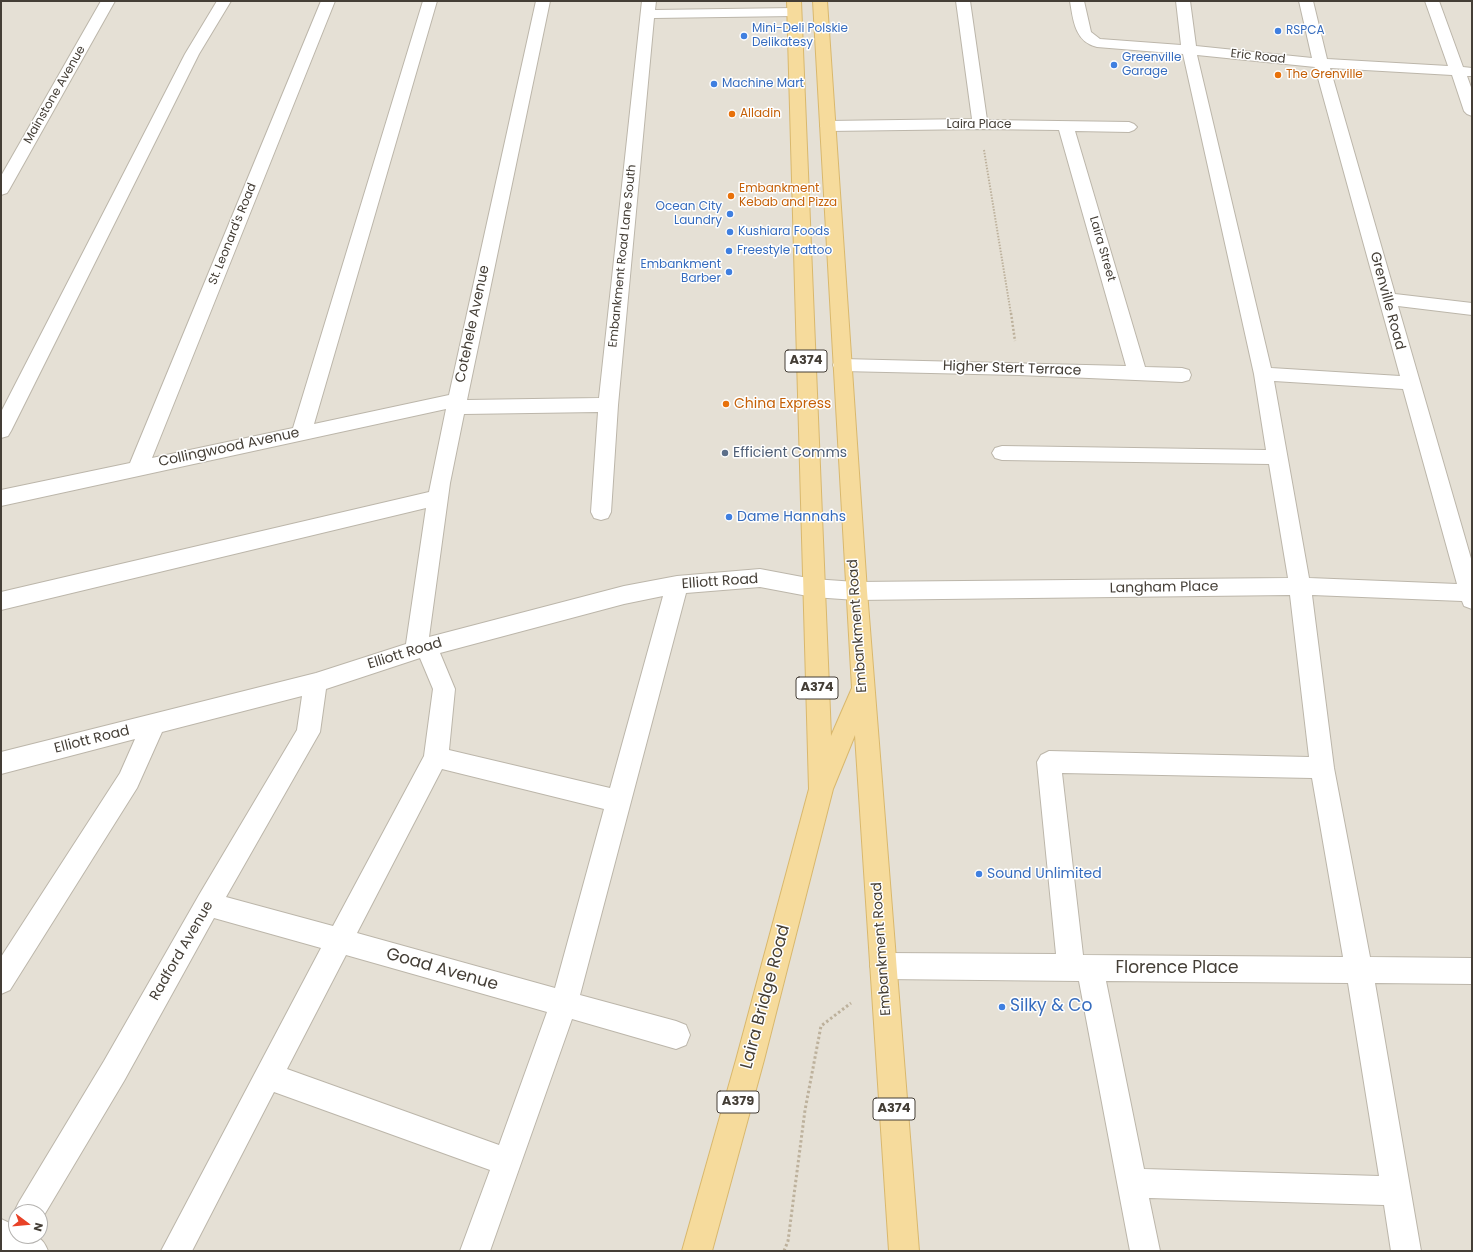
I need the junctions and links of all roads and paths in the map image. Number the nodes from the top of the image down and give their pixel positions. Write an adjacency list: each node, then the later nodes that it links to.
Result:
1 (108, 1): 22 (street, Mainstone Avenue)
2 (224, 1): 33 (street)
3 (328, 1): 37 (street, St. Leonard's Road)
4 (430, 1): 34 (street)
5 (543, 1): 31 (street, Cotehele Avenue)
6 (820, 1): 19 (main road, Embankment Road / A374)
7 (963, 1): 18 (street)
8 (1077, 1): 14 (street, Eric Road)
9 (1183, 1): 14 (street)
10 (1306, 1): 15 (street, Grenville Road)
11 (1432, 1): 16 (street)
12 (794, 7): 13 (street); 43 (main road, A374)
13 (648, 8): 32 (street, Embankment Road Lane South)
14 (1189, 50): 15 (street, Eric Road); 28 (street)
15 (1321, 63): 16 (street, Eric Road); 23 (street, Grenville Road)
16 (1465, 72): 17 (street)
17 (1472, 111)
18 (980, 124): 19 (street, Laira Place); 20 (street, Laira Place); 26 (path)
19 (828, 126): 25 (main road, Embankment Road / A374)
20 (1066, 126): 21 (street, Laira Place); 27 (street, Laira Street)
21 (1129, 127)
22 (1, 190)
23 (1387, 299): 24 (street); 30 (street, Grenville Road)
24 (1472, 309)
25 (842, 365): 26 (street, Higher Stert Terrace); 44 (main road, Embankment Road / A374)
26 (1019, 368): 27 (street, Higher Stert Terrace)
27 (1137, 373): 29 (street, Higher Stert Terrace)
28 (1263, 374): 30 (street); 36 (street)
29 (1182, 375)
30 (1410, 383): 45 (street, Grenville Road)
31 (456, 404): 32 (street, Collingwood Avenue); 34 (street, Collingwood Avenue); 39 (street, Cotehele Avenue)
32 (608, 405): 40 (street, Embankment Road Lane South)
33 (1, 431)
34 (302, 432): 37 (street, Collingwood Avenue)
35 (1002, 453): 36 (street)
36 (1277, 457): 42 (street)
37 (138, 468): 38 (street, Collingwood Avenue)
38 (1, 498)
39 (437, 498): 46 (street); 47 (street, Cotehele Avenue)
40 (602, 512)
41 (677, 585): 43 (street, Elliott Road); 47 (street, Elliott Road); 55 (street)
42 (1300, 586): 44 (street, Langham Place); 45 (street, Langham Place); 53 (street)
43 (813, 588): 44 (street, Elliott Road); 54 (main road, A374)
44 (856, 591): 49 (main road, Embankment Road / A374)
45 (1471, 595)
46 (1, 601)
47 (422, 648): 48 (street, Elliott Road); 51 (street)
48 (316, 683): 50 (street, Elliott Road); 56 (street, Radford Avenue)
49 (862, 690): 54 (main road, A374); 61 (main road, Embankment Road / A374)
50 (153, 724): 52 (street, Elliott Road); 62 (street)
51 (436, 757): 55 (street); 57 (street)
52 (1, 764)
53 (1322, 768): 58 (street); 59 (street)
54 (821, 789): 72 (main road, Laira Bridge Road / A379)
55 (618, 801): 63 (street)
56 (208, 904): 57 (street, Goad Avenue); 69 (street, Radford Avenue)
57 (338, 940): 63 (street, Goad Avenue); 65 (street)
58 (1081, 968): 59 (street, Florence Place); 61 (street, Florence Place); 67 (street)
59 (1359, 970): 60 (street, Florence Place); 68 (street)
60 (1472, 971)
61 (884, 978): 73 (path); 74 (main road, Embankment Road / A374)
62 (1, 981)
63 (564, 1004): 64 (street, Goad Avenue); 66 (street)
64 (676, 1035)
65 (268, 1076): 66 (street); 70 (street)
66 (506, 1162): 71 (street)
67 (1132, 1183): 68 (street); 75 (street)
68 (1395, 1191): 76 (street)
69 (34, 1204)
70 (176, 1251)
71 (475, 1251)
72 (696, 1251)
73 (784, 1251)
74 (904, 1251)
75 (1145, 1251)
76 (1406, 1251)

